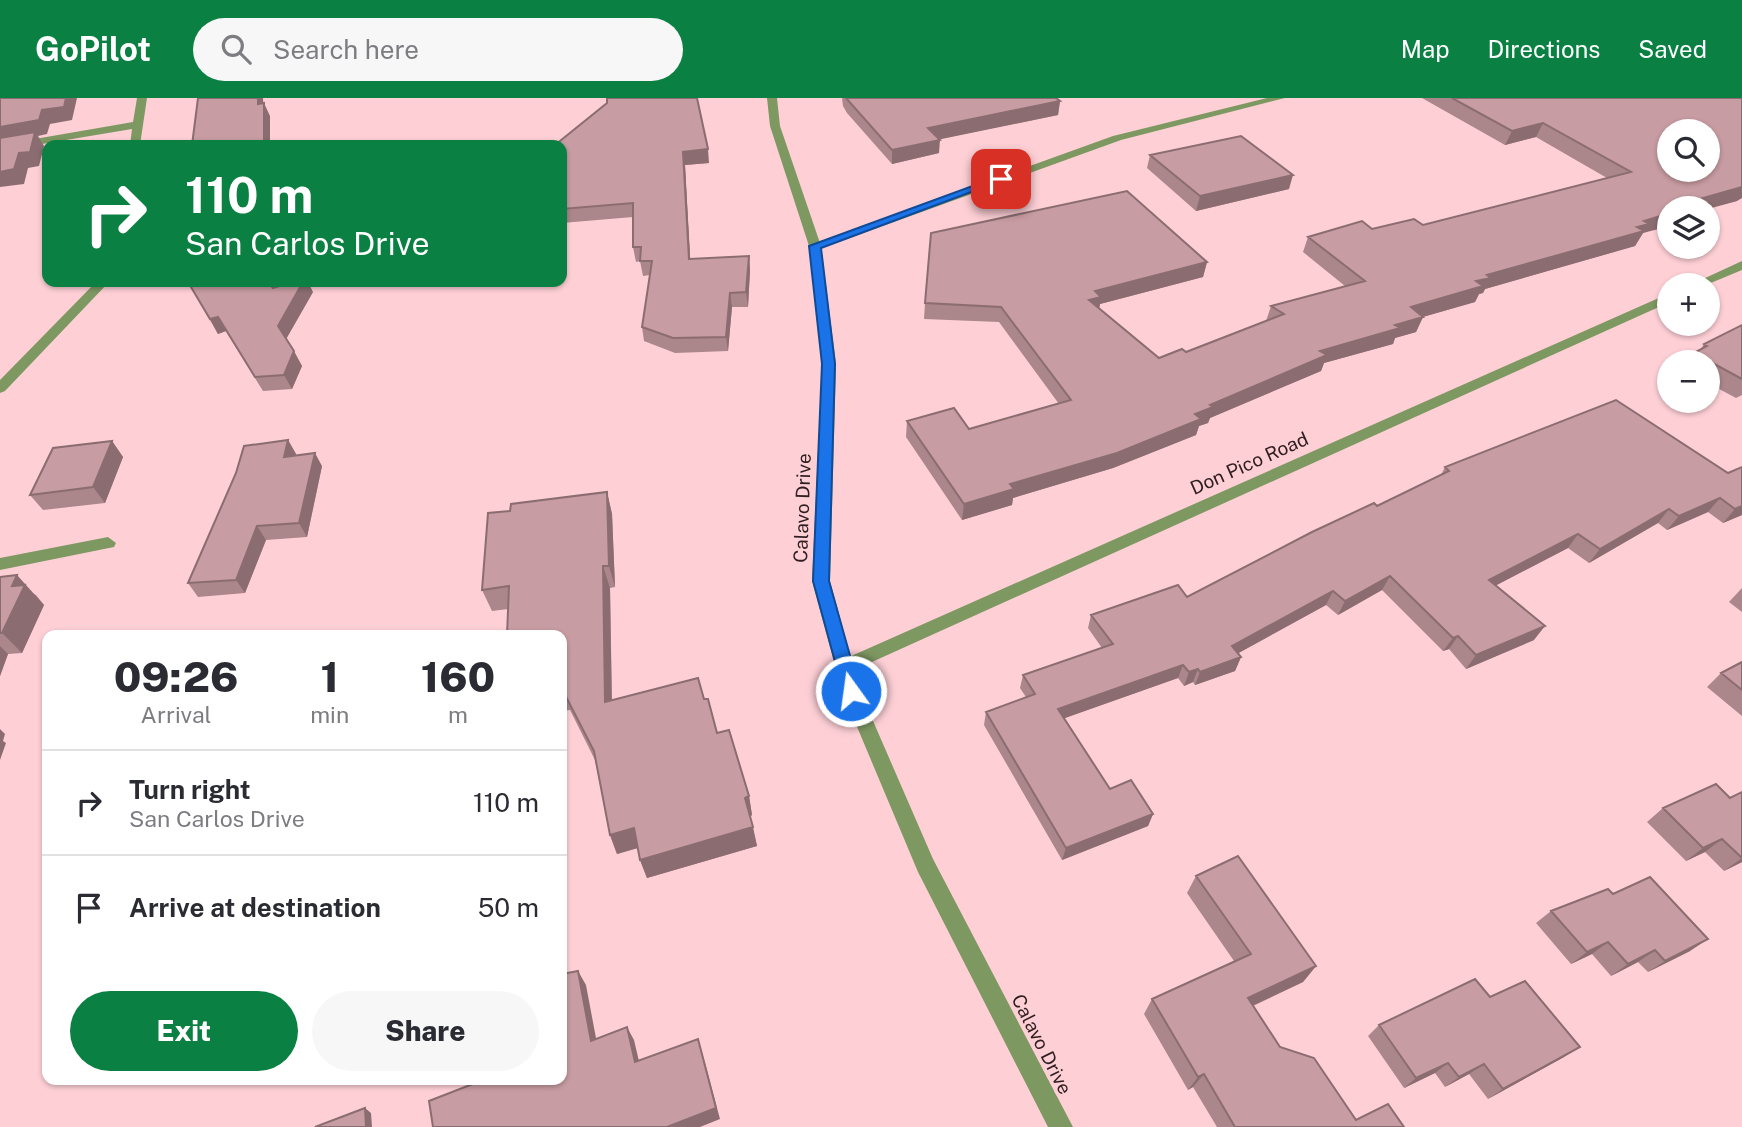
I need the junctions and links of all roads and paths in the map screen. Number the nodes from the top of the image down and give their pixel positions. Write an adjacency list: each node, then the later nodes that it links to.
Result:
1 (142, 98): 4 (street)
2 (772, 98): 9 (street, Calavo Drive)
3 (1280, 98): 9 (street)
4 (137, 125): 5 (street); 6 (street)
5 (48, 140)
6 (136, 140)
7 (42, 141): 8 (street)
8 (0, 148)
9 (815, 246): 17 (street, Calavo Drive)
10 (1742, 265): 11 (street)
11 (1720, 275)
12 (98, 287): 14 (street)
13 (1657, 303): 17 (street, Don Pico Road)
14 (0, 388)
15 (108, 543): 16 (street)
16 (0, 564)
17 (845, 666): 18 (street, Calavo Drive)
18 (1061, 1127)

